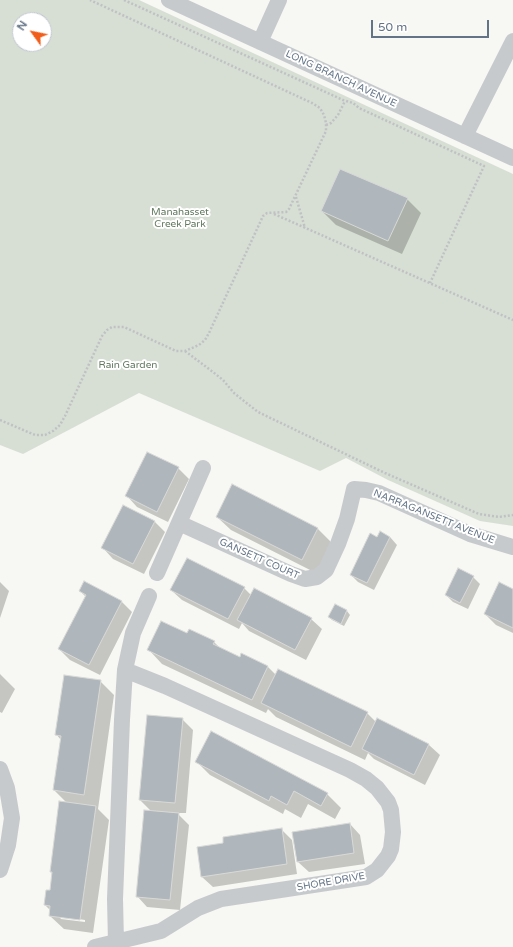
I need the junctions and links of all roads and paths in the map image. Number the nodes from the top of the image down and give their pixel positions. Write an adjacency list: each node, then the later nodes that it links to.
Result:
1 (90, 0): 8 (path)
2 (124, 0): 7 (path)
3 (169, 0): 6 (street, LONG BRANCH AVENUE)
4 (279, 0): 6 (street)
5 (513, 41): 9 (street)
6 (260, 42): 9 (street, LONG BRANCH AVENUE)
7 (345, 101): 8 (path); 14 (path)
8 (326, 125): 11 (path)
9 (465, 136): 10 (street, LONG BRANCH AVENUE)
10 (513, 158)
11 (296, 196): 12 (path); 13 (path)
12 (272, 214): 13 (path); 16 (path)
13 (305, 228): 14 (path)
14 (430, 283): 15 (path)
15 (513, 320)
16 (185, 351): 17 (path); 20 (path)
17 (0, 420)
18 (203, 468): 21 (street)
19 (354, 489): 21 (street, GANSETT COURT); 22 (street, NARRAGANSETT AVENUE)
20 (513, 515)
21 (179, 523): 23 (street)
22 (513, 547)
23 (157, 574)
24 (149, 596): 25 (street)
25 (125, 670): 28 (street); 28 (street, SHORE DRIVE)
26 (0, 769): 27 (street)
27 (0, 870)
28 (116, 942): 29 (street, SHORE DRIVE)
29 (95, 947)

